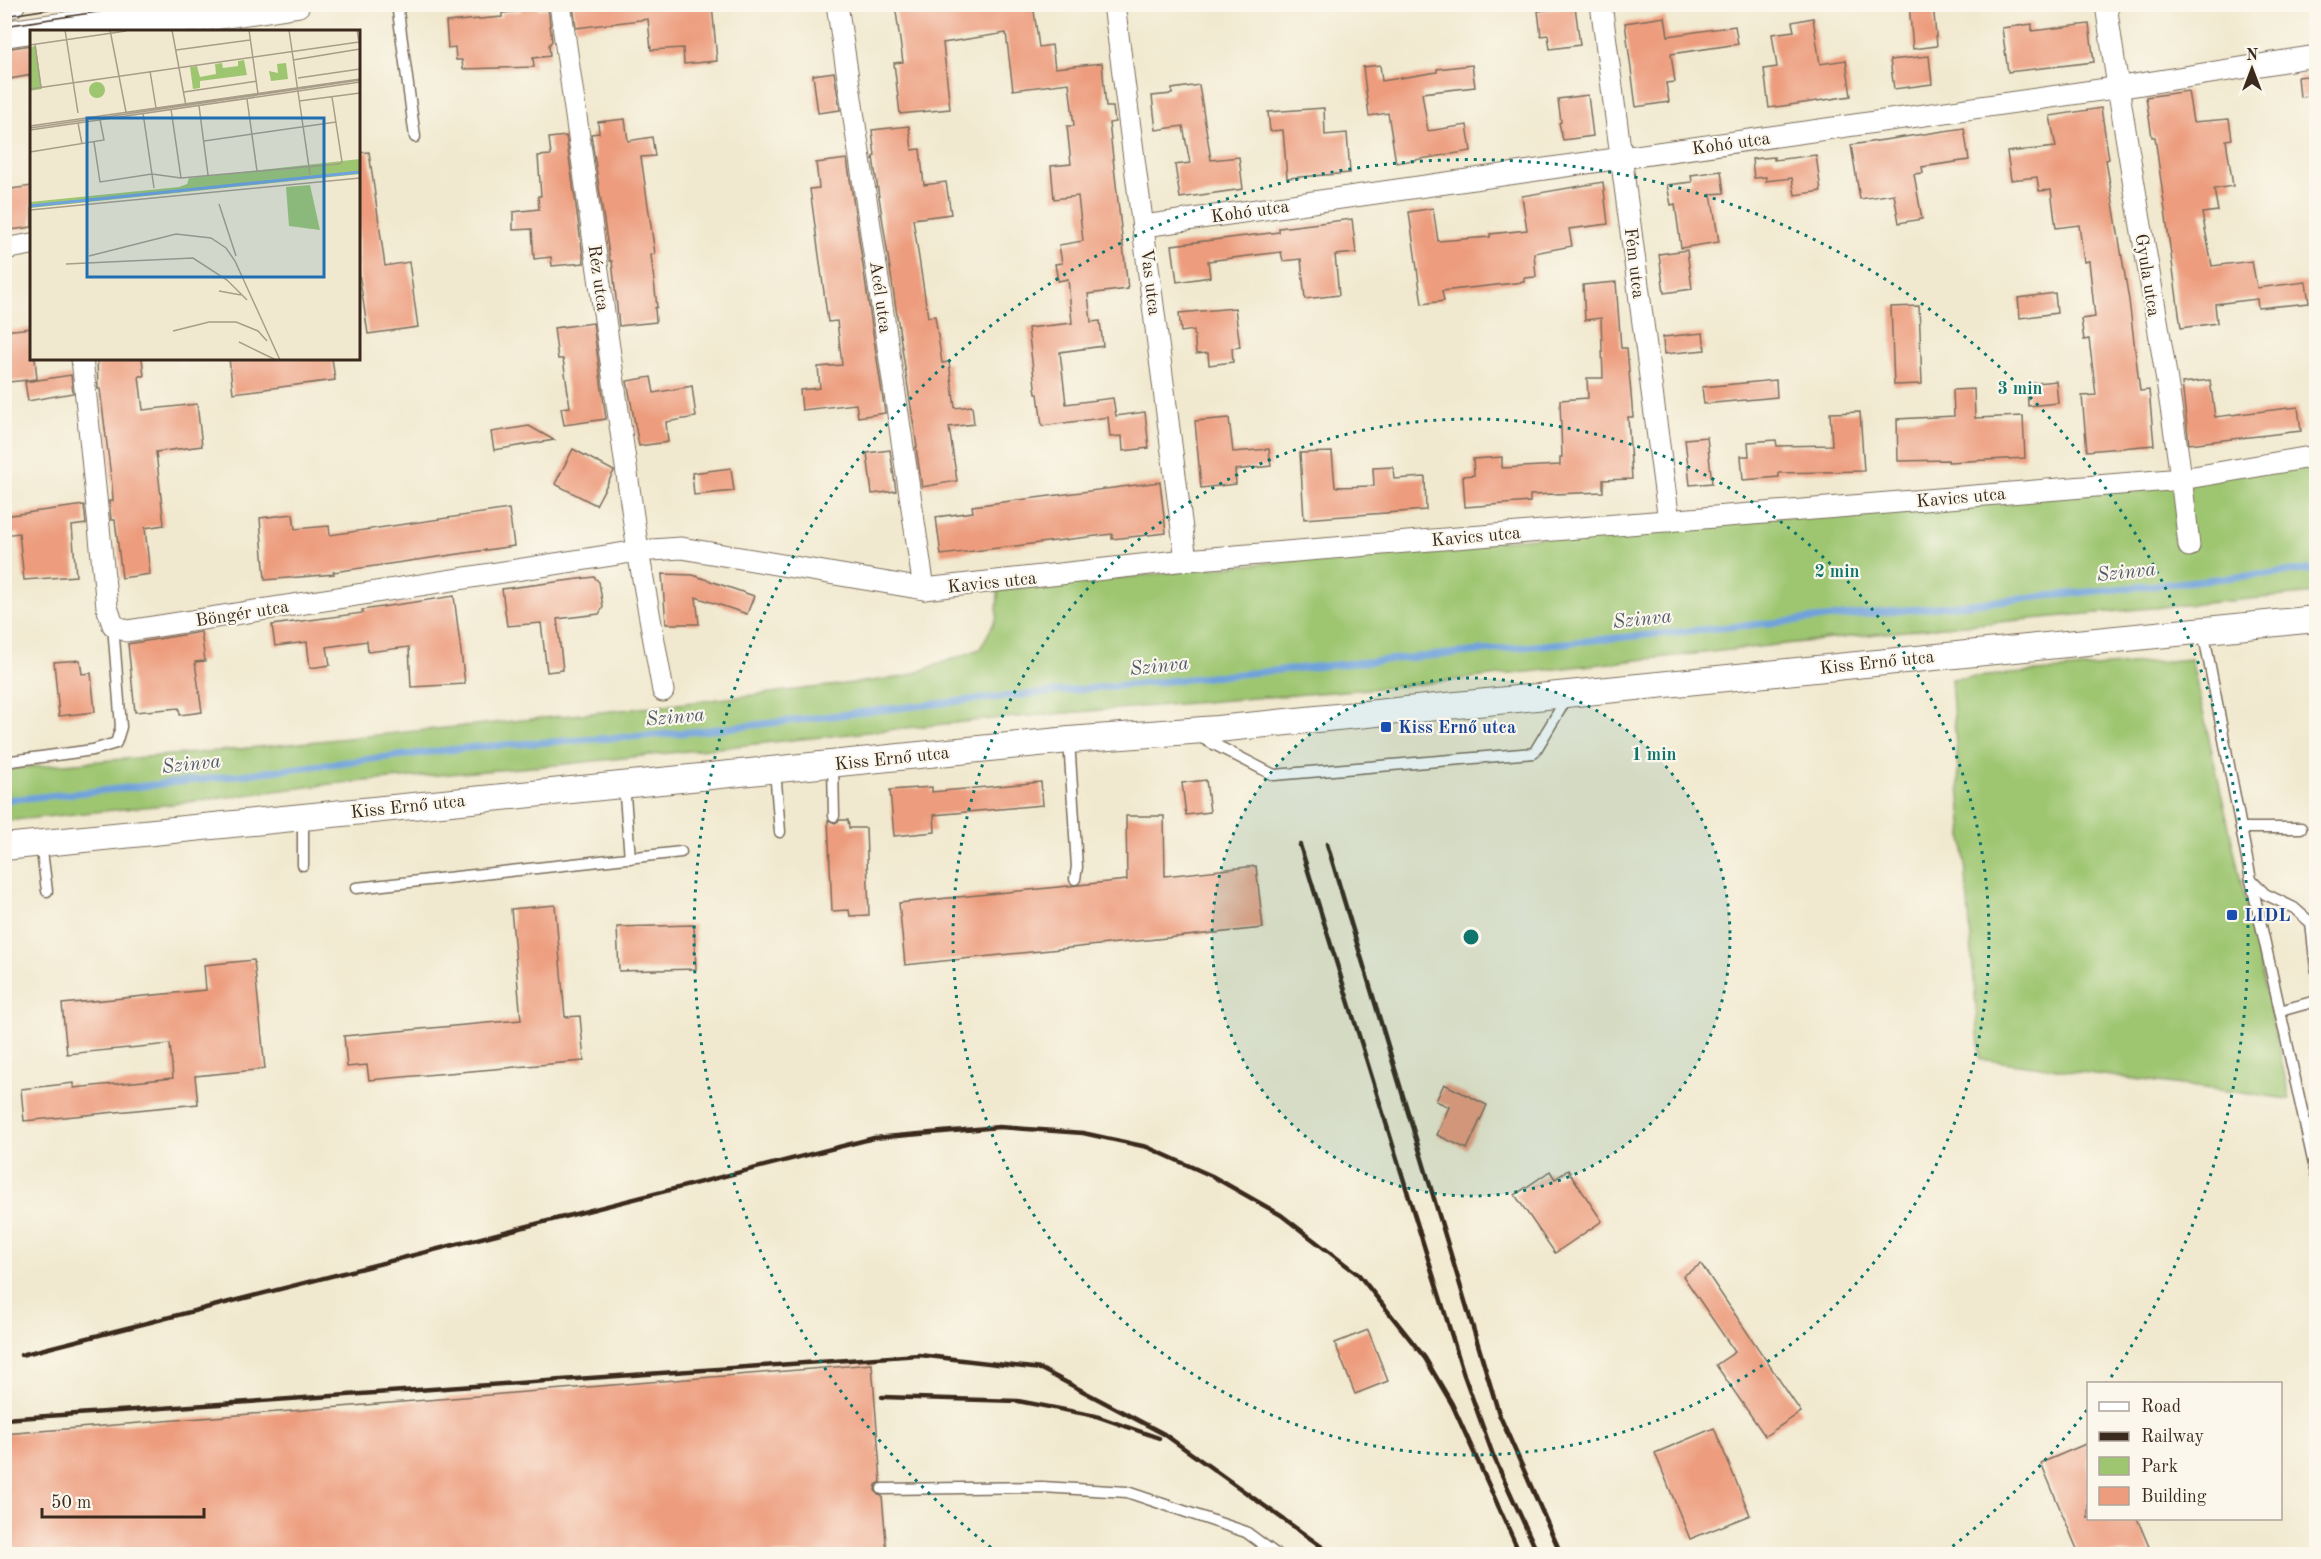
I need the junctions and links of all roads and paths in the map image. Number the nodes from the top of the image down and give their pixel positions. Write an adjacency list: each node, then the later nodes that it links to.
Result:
1 (12, 4): 9 (street)
2 (297, 4): 10 (street)
3 (397, 4): 16 (lane)
4 (560, 4): 26 (street, Réz utca)
5 (837, 4): 28 (street, Acél utca)
6 (1114, 4): 18 (street, Vas utca)
7 (1601, 4): 17 (street, Fém utca)
8 (2106, 4): 15 (street, Gyula utca)
9 (4, 5)
10 (131, 26): 12 (street)
11 (30, 30): 13 (street)
12 (32, 30)
13 (4, 34)
14 (2316, 56): 15 (street, Kohó utca)
15 (2117, 87): 17 (street, Kohó utca); 23 (street, Gyula utca)
16 (415, 137)
17 (1622, 158): 18 (street, Kohó utca); 24 (street, Fém utca)
18 (1144, 226): 27 (street, Vas utca)
19 (30, 244): 20 (street)
20 (4, 249)
21 (82, 360): 30 (street)
22 (2316, 456): 23 (street, Kavics utca)
23 (2182, 479): 24 (street, Kavics utca); 25 (street, Gyula utca)
24 (1669, 521): 27 (street, Kavics utca)
25 (2189, 546)
26 (638, 550): 28 (street, Kavics utca); 30 (street, Böngér utca); 32 (street, Réz utca)
27 (1186, 560): 28 (street, Kavics utca)
28 (924, 589)
29 (2316, 619): 31 (street, Kiss Ernő utca)
30 (113, 625): 36 (lane)
31 (2203, 630): 33 (street, Kiss Ernő utca); 42 (lane)
32 (663, 690)
33 (1570, 692): 34 (street, Kiss Ernő utca); 34 (lane)
34 (1189, 731): 35 (street, Kiss Ernő utca)
35 (1069, 740): 37 (street, Kiss Ernő utca); 50 (lane)
36 (4, 762)
37 (832, 765): 38 (street, Kiss Ernő utca); 41 (lane)
38 (775, 770): 39 (street, Kiss Ernő utca); 44 (lane)
39 (624, 784): 40 (street, Kiss Ernő utca); 48 (lane)
40 (303, 816): 45 (street, Kiss Ernő utca); 49 (lane)
41 (834, 816)
42 (2241, 828): 43 (lane); 51 (lane)
43 (2301, 828)
44 (780, 832)
45 (41, 843): 46 (street, Kiss Ernő utca); 53 (lane)
46 (4, 847)
47 (681, 852): 48 (lane)
48 (630, 858): 52 (lane)
49 (303, 865)
50 (1075, 879)
51 (2251, 880): 54 (lane); 56 (lane)
52 (356, 888)
53 (47, 891)
54 (2316, 969)
55 (2316, 1001): 56 (lane)
56 (2280, 1011): 57 (lane)
57 (2316, 1174)
58 (882, 1489): 59 (lane)
59 (1275, 1554)

